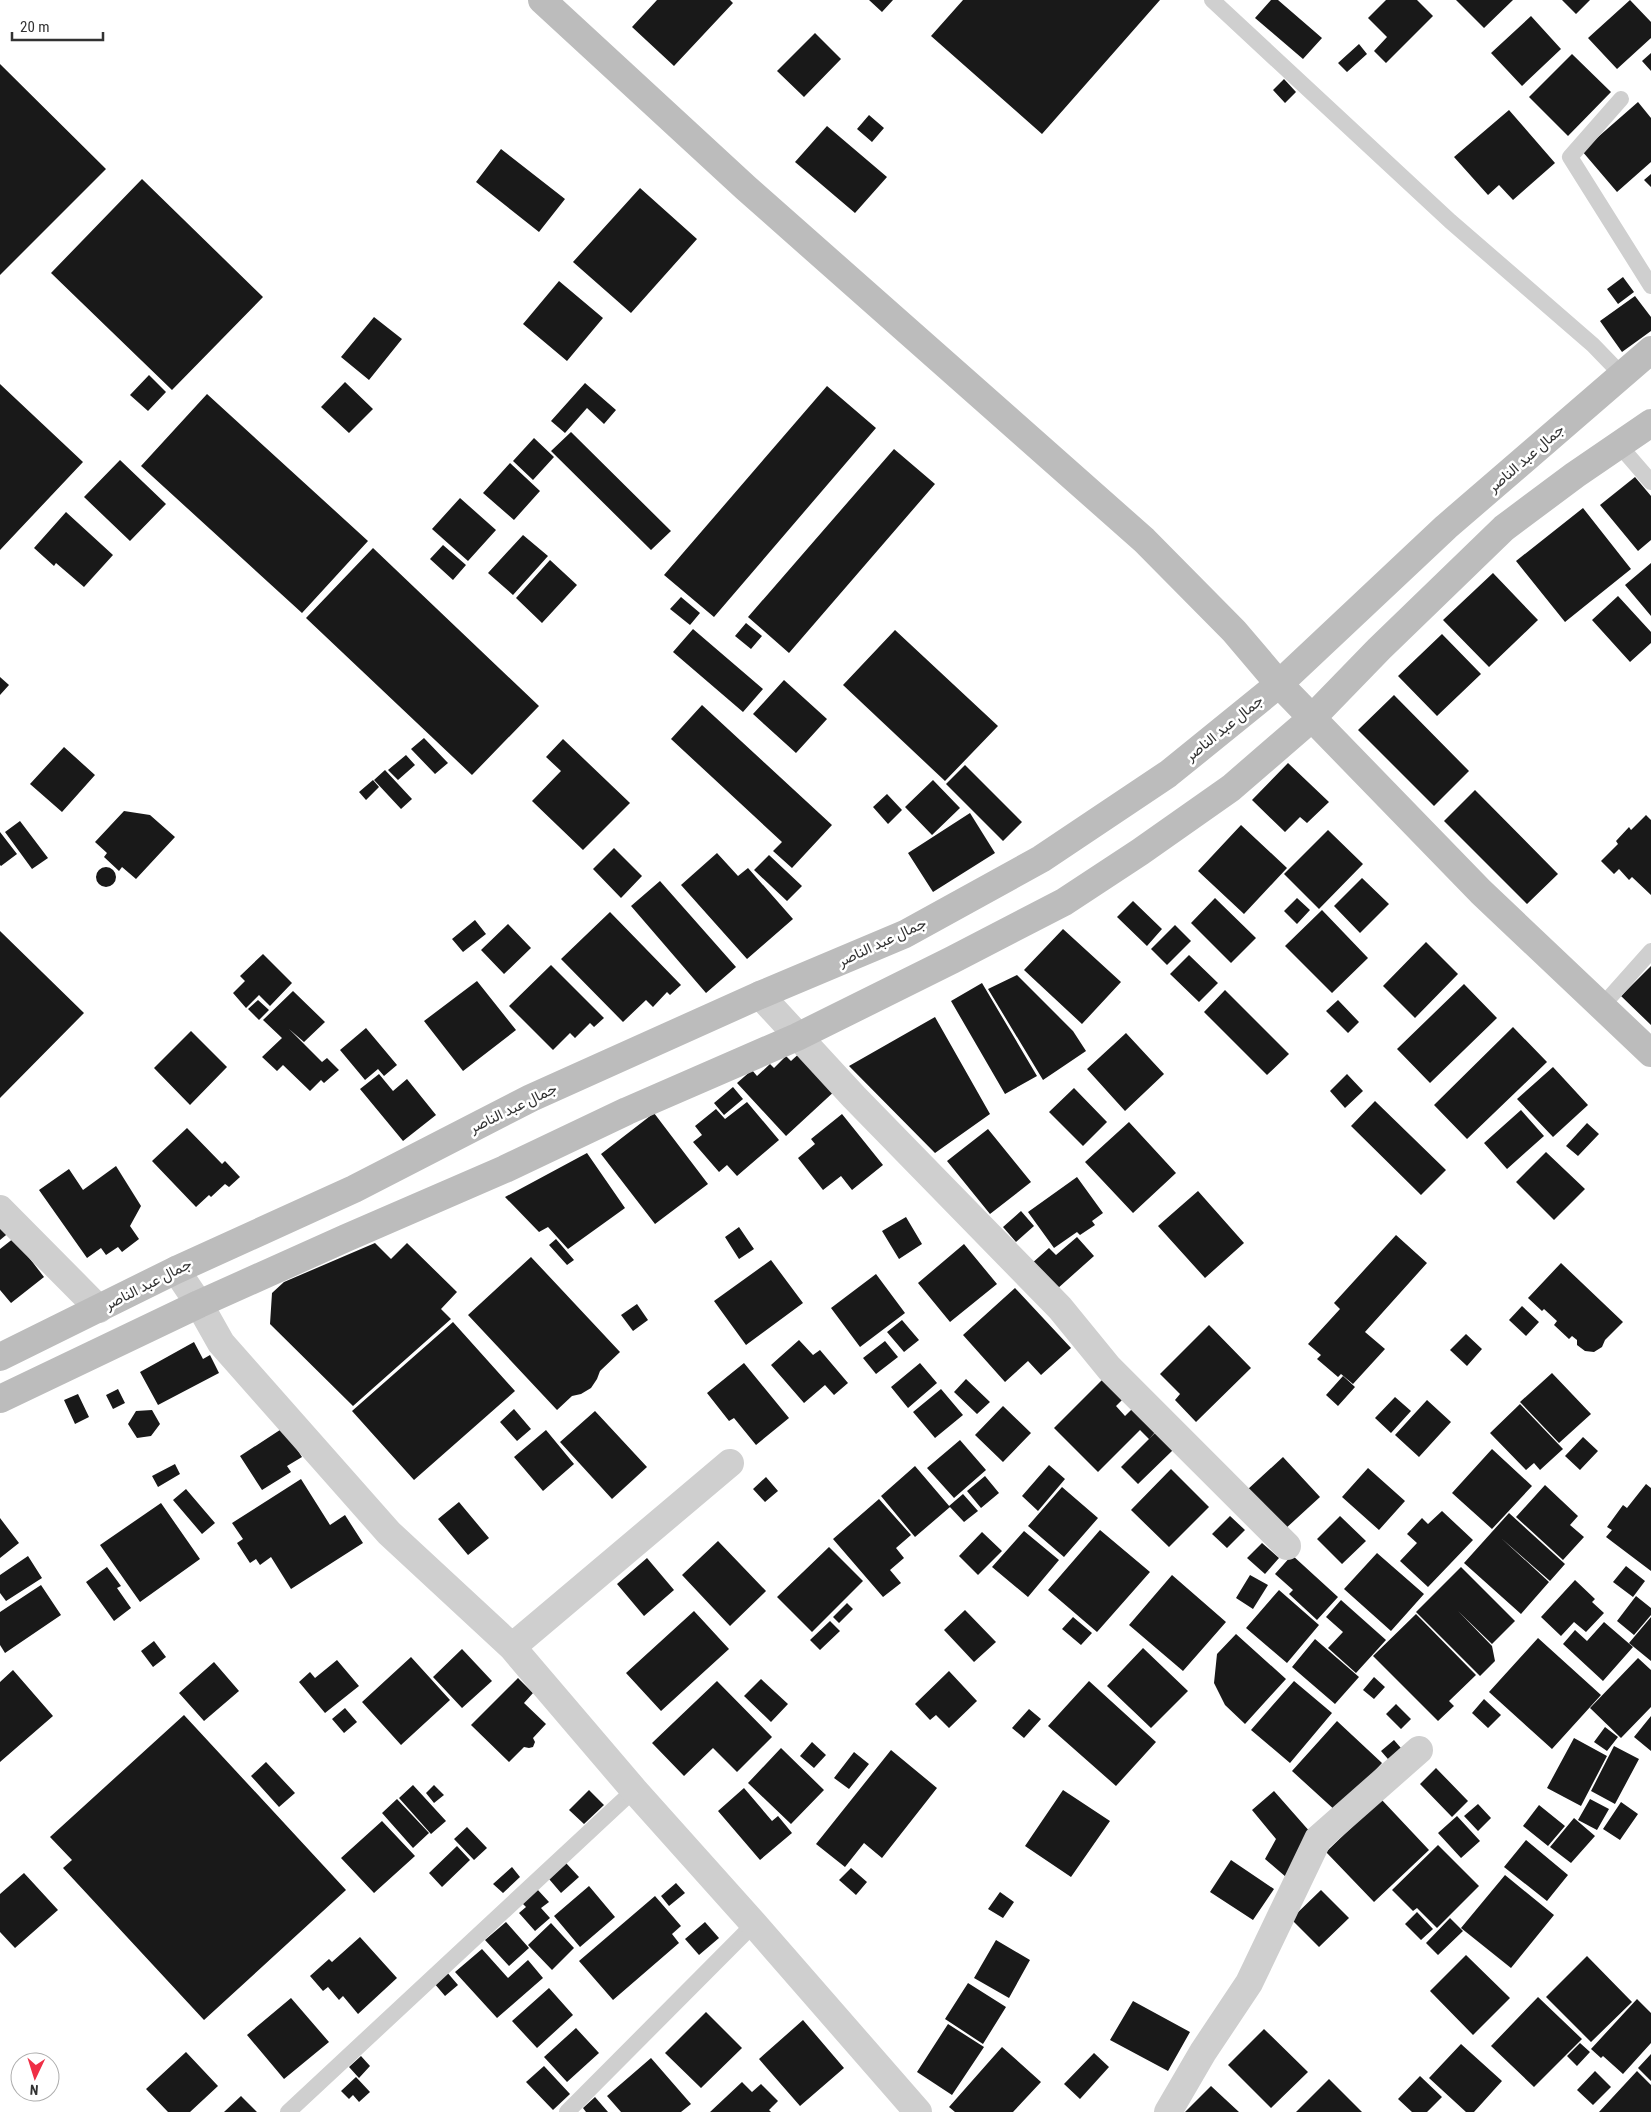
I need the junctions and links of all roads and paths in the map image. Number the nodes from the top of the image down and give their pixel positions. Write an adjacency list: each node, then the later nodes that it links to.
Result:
1 (542, 0): 10 (main road)
2 (1212, 0): 6 (lane)
3 (1621, 99): 4 (lane)
4 (1651, 286)
5 (1651, 350): 6 (main road, جمال عبد الناصر)
6 (1622, 375): 10 (main road, جمال عبد الناصر)
7 (1651, 423): 8 (main road)
8 (1619, 445): 9 (lane); 11 (main road)
9 (1651, 482)
10 (1279, 684): 11 (main road); 13 (main road, جمال عبد الناصر)
11 (1312, 718): 14 (main road); 15 (main road)
12 (1651, 952): 14 (lane)
13 (760, 995): 15 (street); 18 (main road, جمال عبد الناصر)
14 (1602, 1006): 16 (main road)
15 (797, 1037): 19 (main road); 24 (street)
16 (1651, 1053)
17 (0, 1209): 20 (street)
18 (176, 1270): 19 (street); 20 (main road, جمال عبد الناصر)
19 (199, 1304): 22 (main road); 25 (street)
20 (99, 1309): 21 (main road, جمال عبد الناصر)
21 (0, 1357)
22 (0, 1399)
23 (730, 1463): 25 (street)
24 (1287, 1546)
25 (512, 1647): 27 (street)
26 (1418, 1750): 32 (street)
27 (634, 1790): 28 (street); 29 (lane)
28 (754, 1924): 30 (lane); 31 (street)
29 (288, 2112)
30 (567, 2112)
31 (918, 2112)
32 (1168, 2112)

